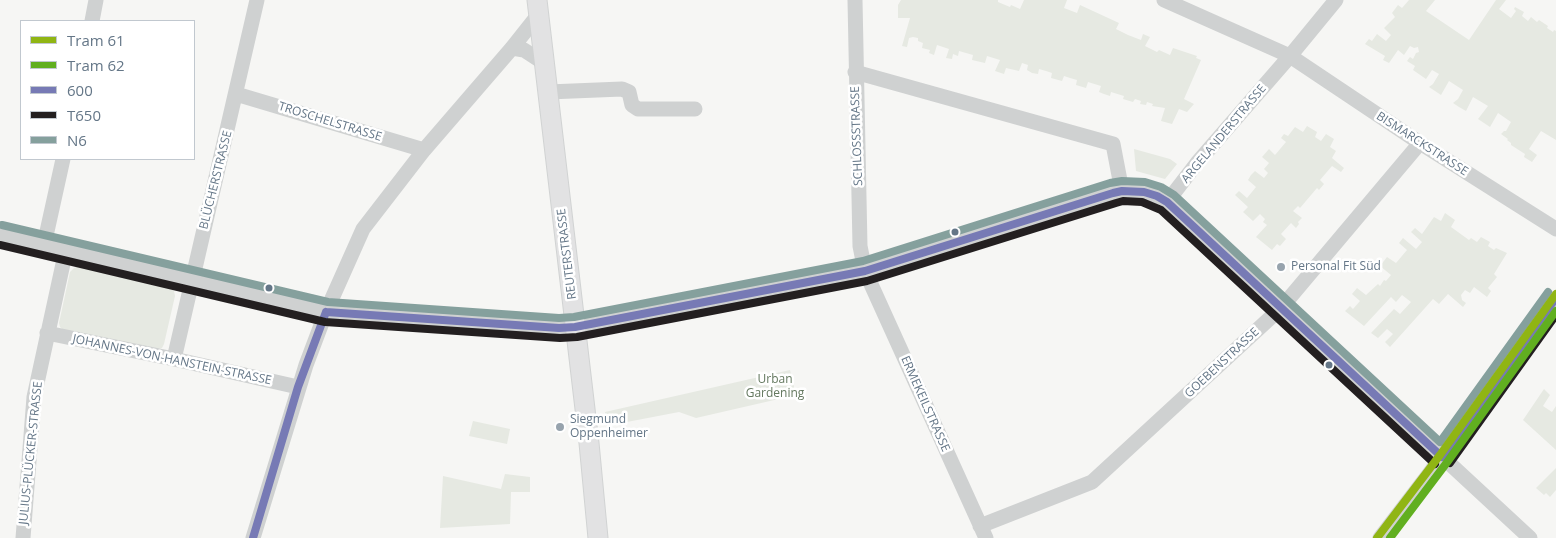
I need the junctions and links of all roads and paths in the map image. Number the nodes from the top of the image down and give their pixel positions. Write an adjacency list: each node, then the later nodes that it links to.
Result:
1 (96, 0): 7 (street)
2 (257, 0): 13 (street, BLÜCHERSTRASSE)
3 (855, 0): 11 (street, SCHLOSSSTRASSE)
4 (1164, 0): 9 (street, BISMARCKSTRASSE)
5 (1336, 0): 9 (street, ARGELANDERSTRASSE)
6 (538, 7): 8 (street); 10 (main road, REUTERSTRASSE)
7 (92, 20)
8 (512, 48): 10 (street); 16 (street)
9 (1290, 56): 15 (street, BISMARCKSTRASSE); 19 (street, ARGELANDERSTRASSE)
10 (544, 63): 12 (main road, REUTERSTRASSE)
11 (855, 72): 18 (street); 24 (street, SCHLOSSSTRASSE)
12 (548, 92): 14 (street); 29 (main road, REUTERSTRASSE)
13 (236, 94): 16 (street, TROSCHELSTRASSE); 25 (street, BLÜCHERSTRASSE)
14 (695, 109)
15 (1420, 143): 20 (street, BISMARCKSTRASSE); 27 (street, GOEBENSTRASSE)
16 (424, 150): 28 (street)
17 (63, 160): 22 (street)
18 (1122, 192): 19 (street); 24 (street)
19 (1167, 202): 27 (street)
20 (1556, 229)
21 (0, 235): 22 (street)
22 (44, 245): 23 (street)
23 (66, 250): 25 (street); 30 (street, JULIUS-PLÜCKER-STRASSE)
24 (865, 271): 29 (street); 34 (street, ERMEKEILSTRASSE)
25 (192, 280): 28 (street); 31 (street, BLÜCHERSTRASSE)
26 (1554, 305): 33 (street)
27 (1282, 308): 33 (street); 34 (street, GOEBENSTRASSE)
28 (326, 312): 29 (street); 32 (street)
29 (575, 327): 37 (main road, REUTERSTRASSE)
30 (47, 333): 31 (street, JOHANNES-VON-HANSTEIN-STRASSE); 35 (street, JULIUS-PLÜCKER-STRASSE)
31 (174, 359): 32 (street, JOHANNES-VON-HANSTEIN-STRASSE)
32 (298, 387): 36 (street)
33 (1442, 457): 38 (street); 39 (street)
34 (983, 532)
35 (23, 538)
36 (253, 538)
37 (598, 538)
38 (1380, 538)
39 (1530, 538)

